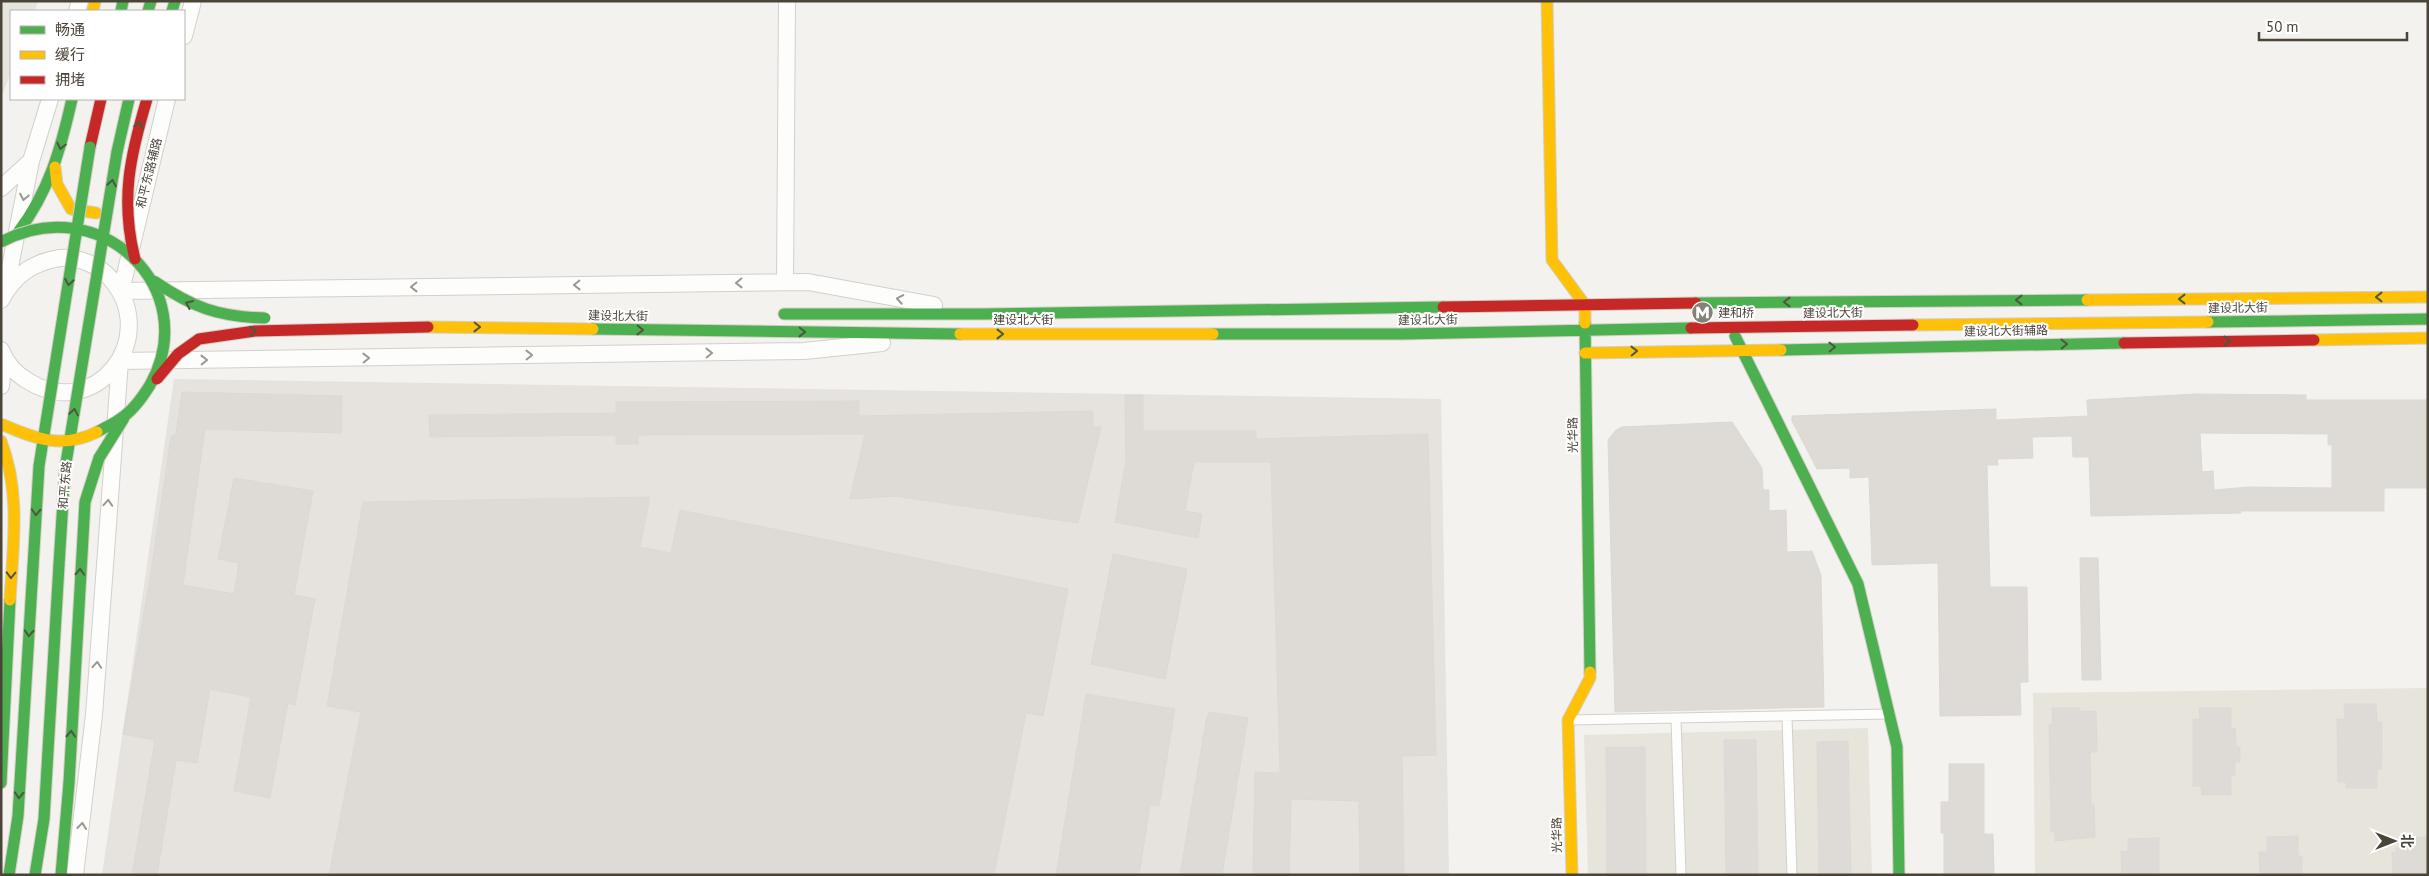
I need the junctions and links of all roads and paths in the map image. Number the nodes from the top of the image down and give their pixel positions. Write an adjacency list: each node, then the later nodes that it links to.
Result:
1 (193, 1): 4 (street)
2 (787, 1): 21 (street)
3 (1547, 1): 25 (main road)
4 (185, 32)
5 (50, 100): 11 (street)
6 (72, 100): 12 (main road, one-way to 12)
7 (101, 100): 16 (main road, bridge)
8 (129, 100): 15 (main road, 和平东路, one-way to 8, bridge)
9 (147, 100): 13 (main road, 和平东路辅路, one-way to 9, bridge)
10 (167, 100): 22 (street, 和平东路辅路)
11 (31, 160): 14 (street); 23 (street, one-way to 23)
12 (55, 165): 16 (main road); 17 (main road)
13 (126, 183): 15 (main road); 19 (main road, 和平东路辅路, bridge)
14 (1, 188)
15 (107, 209): 16 (main road); 55 (main road, 和平东路, one-way to 15, bridge)
16 (80, 212): 54 (main road, one-way to 54, bridge)
17 (18, 232): 18 (main road, bridge); 19 (main road, bridge)
18 (1, 242)
19 (135, 259): 20 (main road, bridge)
20 (154, 281): 30 (main road, one-way to 20, bridge); 41 (main road, bridge)
21 (786, 282): 22 (street, one-way to 22); 27 (street, one-way to 21)
22 (121, 290): 23 (street); 40 (street)
23 (3, 292)
24 (2428, 297): 25 (main road, one-way to 25)
25 (1586, 305): 27 (main road); 34 (main road, 光华路)
26 (774, 314): 27 (main road)
27 (982, 314)
28 (508, 316): 32 (main road)
29 (330, 317): 32 (main road)
30 (281, 318)
31 (2428, 319): 33 (main road, 建设北大街)
32 (428, 322): 35 (main road, 建设北大街, one-way to 35); 41 (main road, one-way to 32, bridge)
33 (1730, 328): 34 (main road, 建设北大街); 37 (main road)
34 (1585, 329): 35 (main road, 建设北大街, one-way to 34); 38 (main road, 光华路)
35 (976, 334): 40 (street, one-way to 35)
36 (2428, 338): 37 (main road, 建设北大街辅路, one-way to 36)
37 (1741, 349): 38 (main road, 建设北大街辅路, one-way to 37); 48 (main road)
38 (1586, 352): 51 (main road, 光华路)
39 (2, 355): 40 (street); 42 (street)
40 (120, 361): 57 (street, one-way to 40)
41 (153, 383): 43 (main road, bridge)
42 (1, 386)
43 (124, 418): 44 (main road, bridge); 47 (main road, bridge)
44 (1, 424)
45 (1, 441): 46 (main road)
46 (15, 498): 47 (main road); 52 (main road, one-way to 52)
47 (85, 502): 56 (main road, one-way to 47, bridge)
48 (1889, 714): 49 (lane); 61 (main road)
49 (1787, 717): 50 (lane); 60 (lane)
50 (1676, 719): 51 (lane); 59 (lane)
51 (1568, 720): 58 (main road, 光华路)
52 (2, 772): 53 (main road)
53 (1, 783)
54 (8, 875)
55 (35, 875)
56 (61, 875)
57 (75, 875)
58 (1572, 875)
59 (1681, 875)
60 (1792, 875)
61 (1899, 875)

